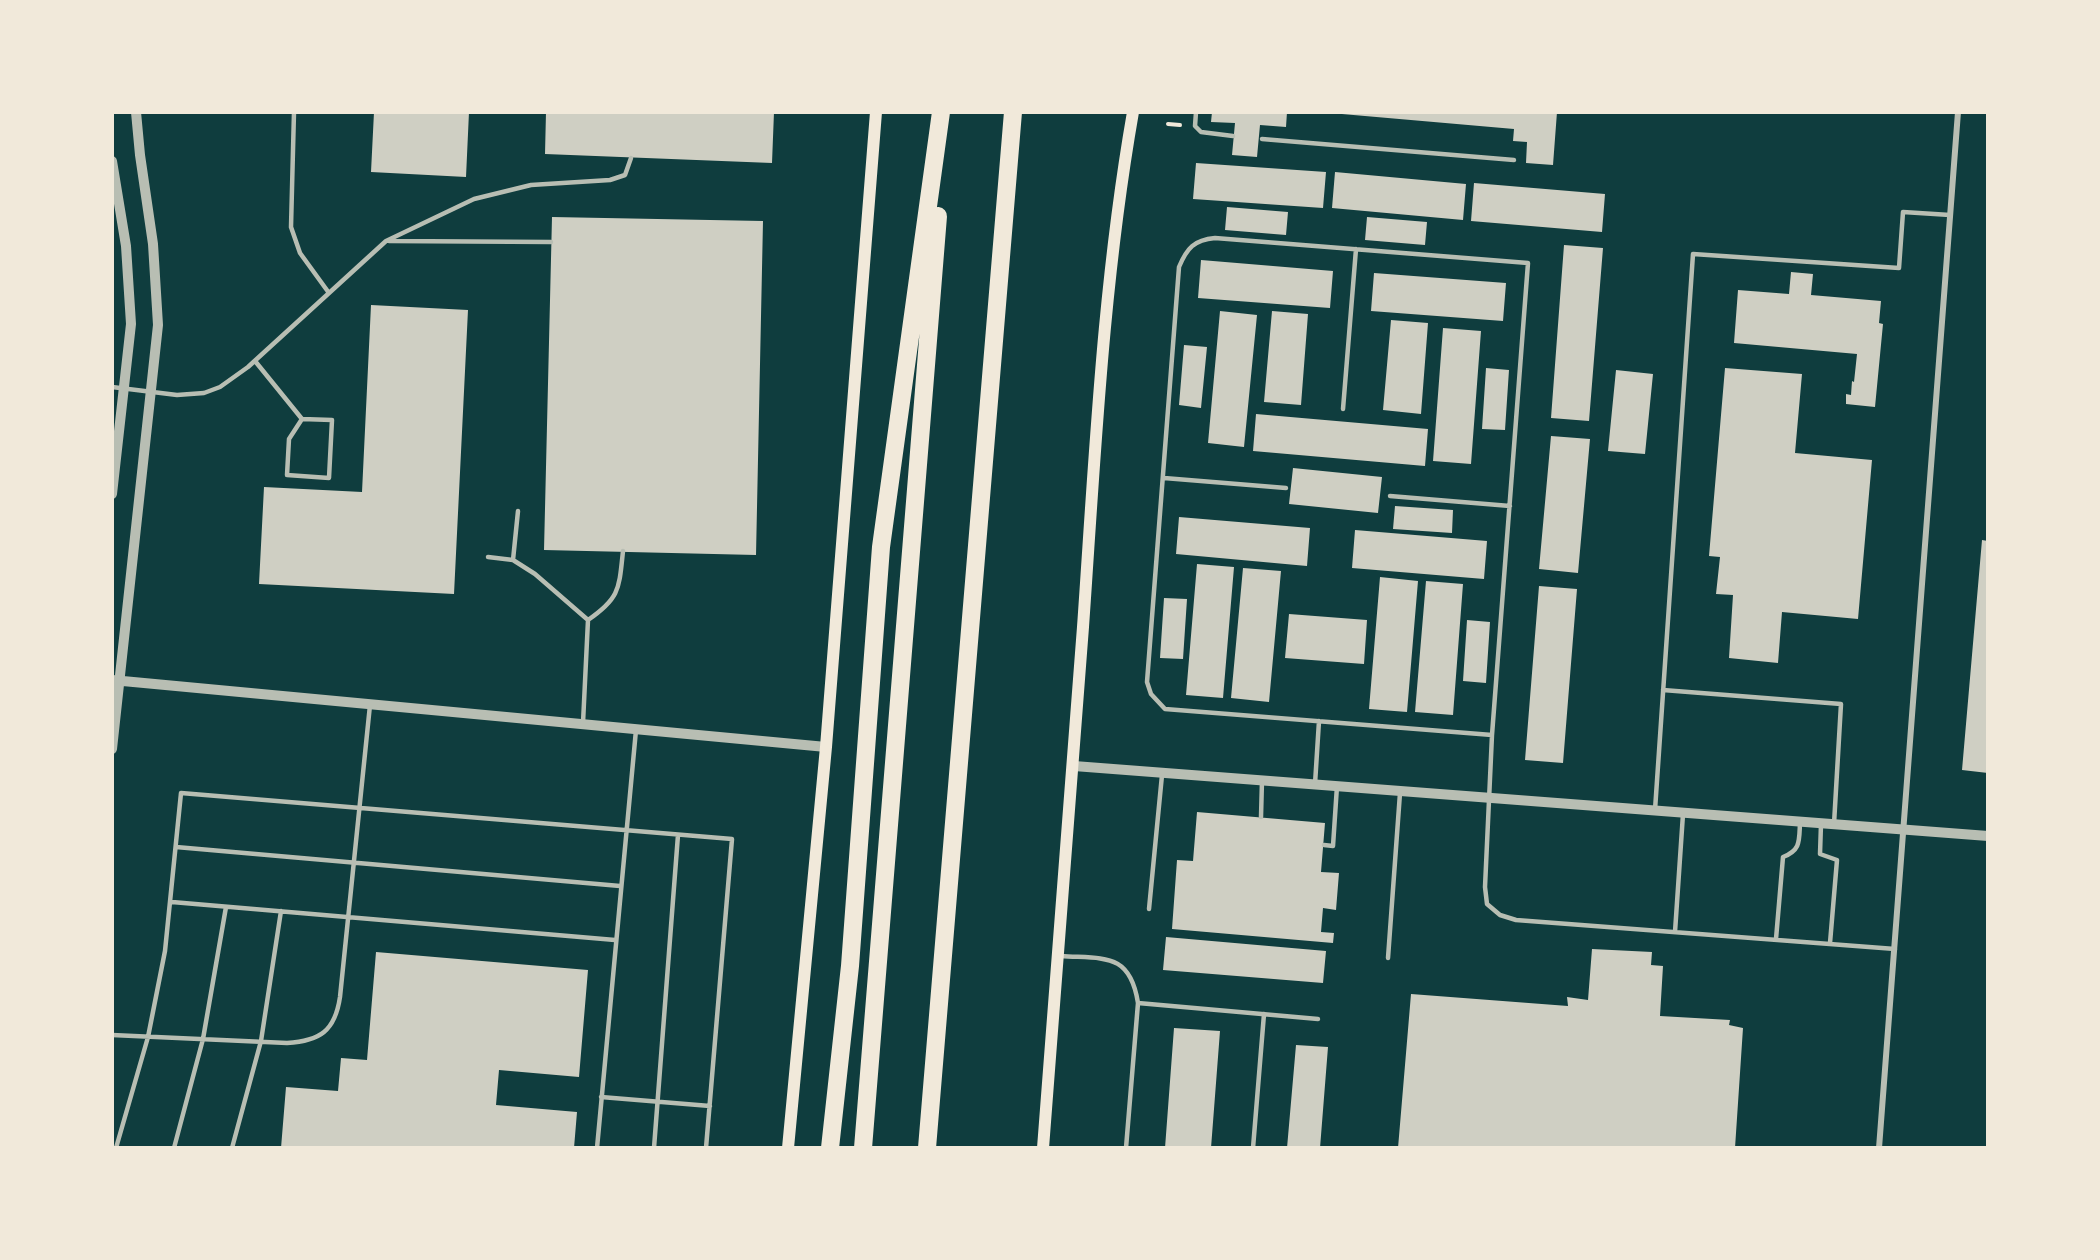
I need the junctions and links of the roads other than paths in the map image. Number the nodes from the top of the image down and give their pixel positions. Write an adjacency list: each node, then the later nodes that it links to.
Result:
1 (136, 112): 22 (street)
2 (294, 112): 19 (lane)
3 (876, 112): 42 (main road)
4 (941, 112): 95 (highway)
5 (946, 112): 96 (highway)
6 (1013, 112): 97 (highway)
7 (1133, 112): 44 (main road)
8 (1196, 112): 10 (lane)
9 (1958, 112): 15 (street)
10 (1233, 136)
11 (1262, 138): 14 (lane)
12 (631, 158): 16 (lane)
13 (112, 160): 21 (street)
14 (1514, 160)
15 (1950, 215): 36 (lane); 58 (street)
16 (386, 241): 17 (lane); 19 (lane)
17 (551, 242)
18 (1356, 249): 23 (lane); 25 (lane); 29 (lane)
19 (329, 293): 20 (lane)
20 (255, 361): 22 (lane); 24 (lane)
21 (118, 388): 22 (lane); 27 (street)
22 (151, 391): 35 (street)
23 (1343, 409)
24 (302, 419): 24 (lane)
25 (1164, 478): 26 (lane); 38 (lane)
26 (1286, 488)
27 (112, 494)
28 (1390, 496): 29 (lane)
29 (1510, 506): 41 (lane)
30 (518, 511): 33 (lane)
31 (623, 551): 34 (lane)
32 (488, 557): 33 (lane)
33 (513, 560): 34 (lane)
34 (588, 620): 39 (lane)
35 (117, 680): 37 (street); 43 (street)
36 (1663, 690): 52 (lane); 57 (lane)
37 (370, 705): 39 (street); 51 (lane)
38 (1319, 721): 41 (lane); 47 (lane)
39 (583, 725): 40 (street)
40 (636, 730): 42 (street); 59 (lane)
41 (1492, 735): 50 (lane)
42 (826, 747): 94 (main road)
43 (112, 749)
44 (1074, 766): 45 (street); 76 (main road)
45 (1162, 772): 46 (street); 68 (lane)
46 (1262, 780): 47 (street); 54 (lane)
47 (1315, 784): 48 (street)
48 (1338, 786): 49 (street); 62 (lane)
49 (1400, 791): 50 (street); 77 (lane)
50 (1487, 797): 52 (street); 71 (lane)
51 (361, 808): 59 (lane); 63 (lane); 64 (lane)
52 (1654, 810): 53 (street)
53 (1683, 812): 55 (street); 71 (lane)
54 (1261, 817)
55 (1800, 821): 56 (street); 72 (lane)
56 (1821, 823): 57 (street); 74 (lane)
57 (1833, 824): 58 (street)
58 (1904, 830): 61 (street); 75 (street)
59 (627, 831): 60 (lane); 65 (lane)
60 (678, 835): 86 (lane); 87 (lane)
61 (1988, 836)
62 (1324, 845)
63 (176, 847): 64 (lane); 66 (lane)
64 (353, 862): 65 (lane); 70 (lane)
65 (620, 886): 73 (lane)
66 (172, 902): 67 (lane); 82 (lane)
67 (226, 907): 69 (lane); 83 (lane)
68 (1149, 909)
69 (281, 912): 70 (lane); 84 (lane)
70 (348, 917): 73 (lane); 84 (lane)
71 (1675, 932): 72 (lane)
72 (1776, 939): 74 (lane)
73 (615, 940): 85 (lane)
74 (1830, 944): 75 (lane)
75 (1895, 948): 101 (street)
76 (1058, 955): 78 (lane); 98 (main road)
77 (1388, 958)
78 (1138, 1003): 79 (lane); 99 (lane)
79 (1264, 1014): 80 (lane); 100 (lane)
80 (1318, 1019)
81 (112, 1035): 82 (lane)
82 (148, 1037): 83 (lane); 88 (lane)
83 (203, 1039): 84 (lane); 89 (lane)
84 (261, 1041): 90 (lane)
85 (601, 1097): 86 (lane); 91 (lane)
86 (658, 1101): 87 (lane); 92 (lane)
87 (710, 1106): 93 (lane)
88 (117, 1148)
89 (174, 1148)
90 (232, 1148)
91 (597, 1148)
92 (654, 1148)
93 (706, 1148)
94 (788, 1148)
95 (830, 1148)
96 (863, 1148)
97 (927, 1148)
98 (1043, 1148)
99 (1126, 1148)
100 (1253, 1148)
101 (1880, 1148)

